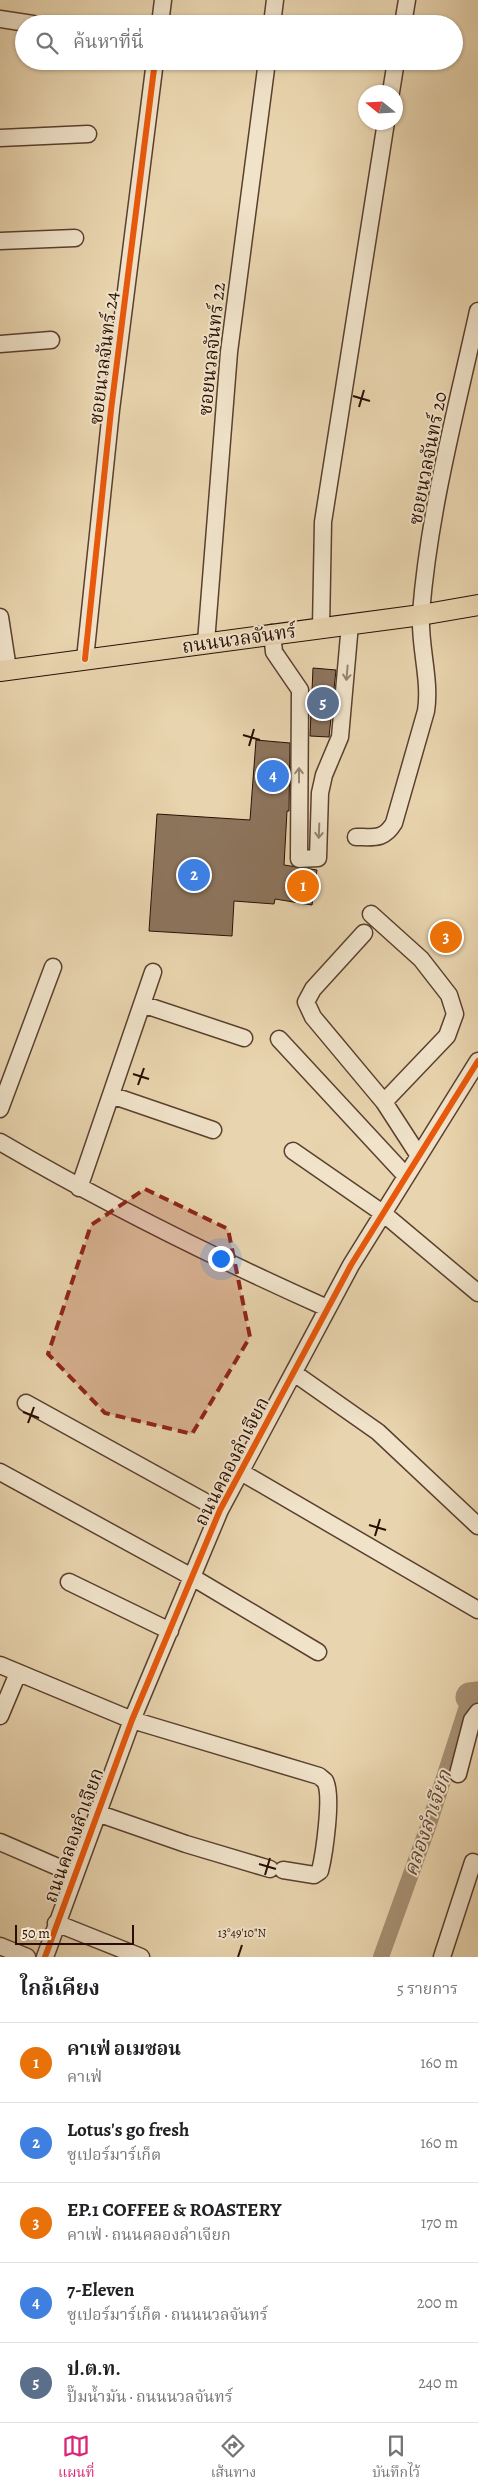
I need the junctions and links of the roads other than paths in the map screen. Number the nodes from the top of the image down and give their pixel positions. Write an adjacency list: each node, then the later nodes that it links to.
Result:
1 (163, 0): 4 (street)
2 (275, 0): 5 (street)
3 (407, 0): 6 (street)
4 (161, 15)
5 (273, 15)
6 (404, 15)
7 (0, 19): 8 (street)
8 (15, 21)
9 (154, 70): 28 (street, ซอยนวลจันทร์ 24)
10 (266, 70): 27 (street, ซอยนวลจันทร์ 22)
11 (395, 70): 12 (street)
12 (392, 85)
13 (385, 130): 25 (street)
14 (88, 134): 15 (street)
15 (0, 138)
16 (75, 238): 17 (street)
17 (0, 241)
18 (478, 311): 22 (street, ซอยนวลจันทร์ 20)
19 (51, 340): 20 (street)
20 (0, 344)
21 (478, 605): 22 (main road, ถนนนวลจันทร์)
22 (421, 614): 24 (main road, ถนนนวลจันทร์); 30 (street, ซอยนวลจันทร์ 20)
23 (0, 617): 29 (street)
24 (350, 624): 25 (main road, ถนนนวลจันทร์); 26 (street, one-way to 26)
25 (321, 628): 26 (main road, ถนนนวลจันทร์)
26 (272, 633): 27 (main road, ถนนนวลจันทร์)
27 (206, 642): 28 (main road, ถนนนวลจันทร์)
28 (85, 659): 29 (main road, ถนนนวลจันทร์)
29 (4, 670)
30 (356, 837)
31 (371, 914): 41 (street)
32 (364, 933): 41 (street)
33 (53, 967): 42 (street)
34 (153, 972): 35 (street)
35 (142, 1004): 36 (street); 40 (street)
36 (244, 1038)
37 (279, 1039): 47 (street)
38 (478, 1061): 39 (street, ถนนคลองลำเจียก)
39 (474, 1080): 46 (street, ถนนคลองลำเจียก)
40 (111, 1095): 43 (street); 48 (street)
41 (384, 1102): 46 (street)
42 (0, 1109)
43 (213, 1130)
44 (0, 1142): 48 (street)
45 (293, 1151): 49 (street)
46 (419, 1156): 47 (street, ถนนคลองลำเจียก)
47 (406, 1176): 49 (street, ถนนคลองลำเจียก)
48 (79, 1188): 51 (street)
49 (384, 1214): 50 (street); 51 (street, ถนนคลองลำเจียก)
50 (478, 1294)
51 (327, 1308): 52 (street, ถนนคลองลำเจียก)
52 (294, 1373): 55 (street, ถนนคลองลำเจียก); 57 (street)
53 (26, 1403): 56 (street)
54 (0, 1472): 58 (street)
55 (240, 1472): 56 (street, ถนนคลองลำเจียก); 60 (street)
56 (220, 1510): 58 (street, ถนนคลองลำเจียก)
57 (478, 1526)
58 (192, 1577): 61 (street, ถนนคลองลำเจียก); 62 (street)
59 (69, 1582): 61 (street)
60 (478, 1610)
61 (170, 1631): 67 (street, ถนนคลองลำเจียก)
62 (318, 1652)
63 (0, 1665): 64 (street)
64 (18, 1673): 66 (street); 67 (street)
65 (478, 1712): 68 (street)
66 (0, 1716)
67 (132, 1720): 69 (street, ถนนคลองลำเจียก); 69 (street)
68 (458, 1774)
69 (97, 1813): 72 (street, ถนนคลองลำเจียก)
70 (0, 1842): 72 (street)
71 (474, 1862): 78 (street)
72 (74, 1874): 73 (street, ถนนคลองลำเจียก)
73 (56, 1923): 76 (street, ถนนคลองลำเจียก); 77 (street)
74 (0, 1946): 75 (street)
75 (27, 1957)
76 (45, 1957)
77 (141, 1957)
78 (442, 1957)

